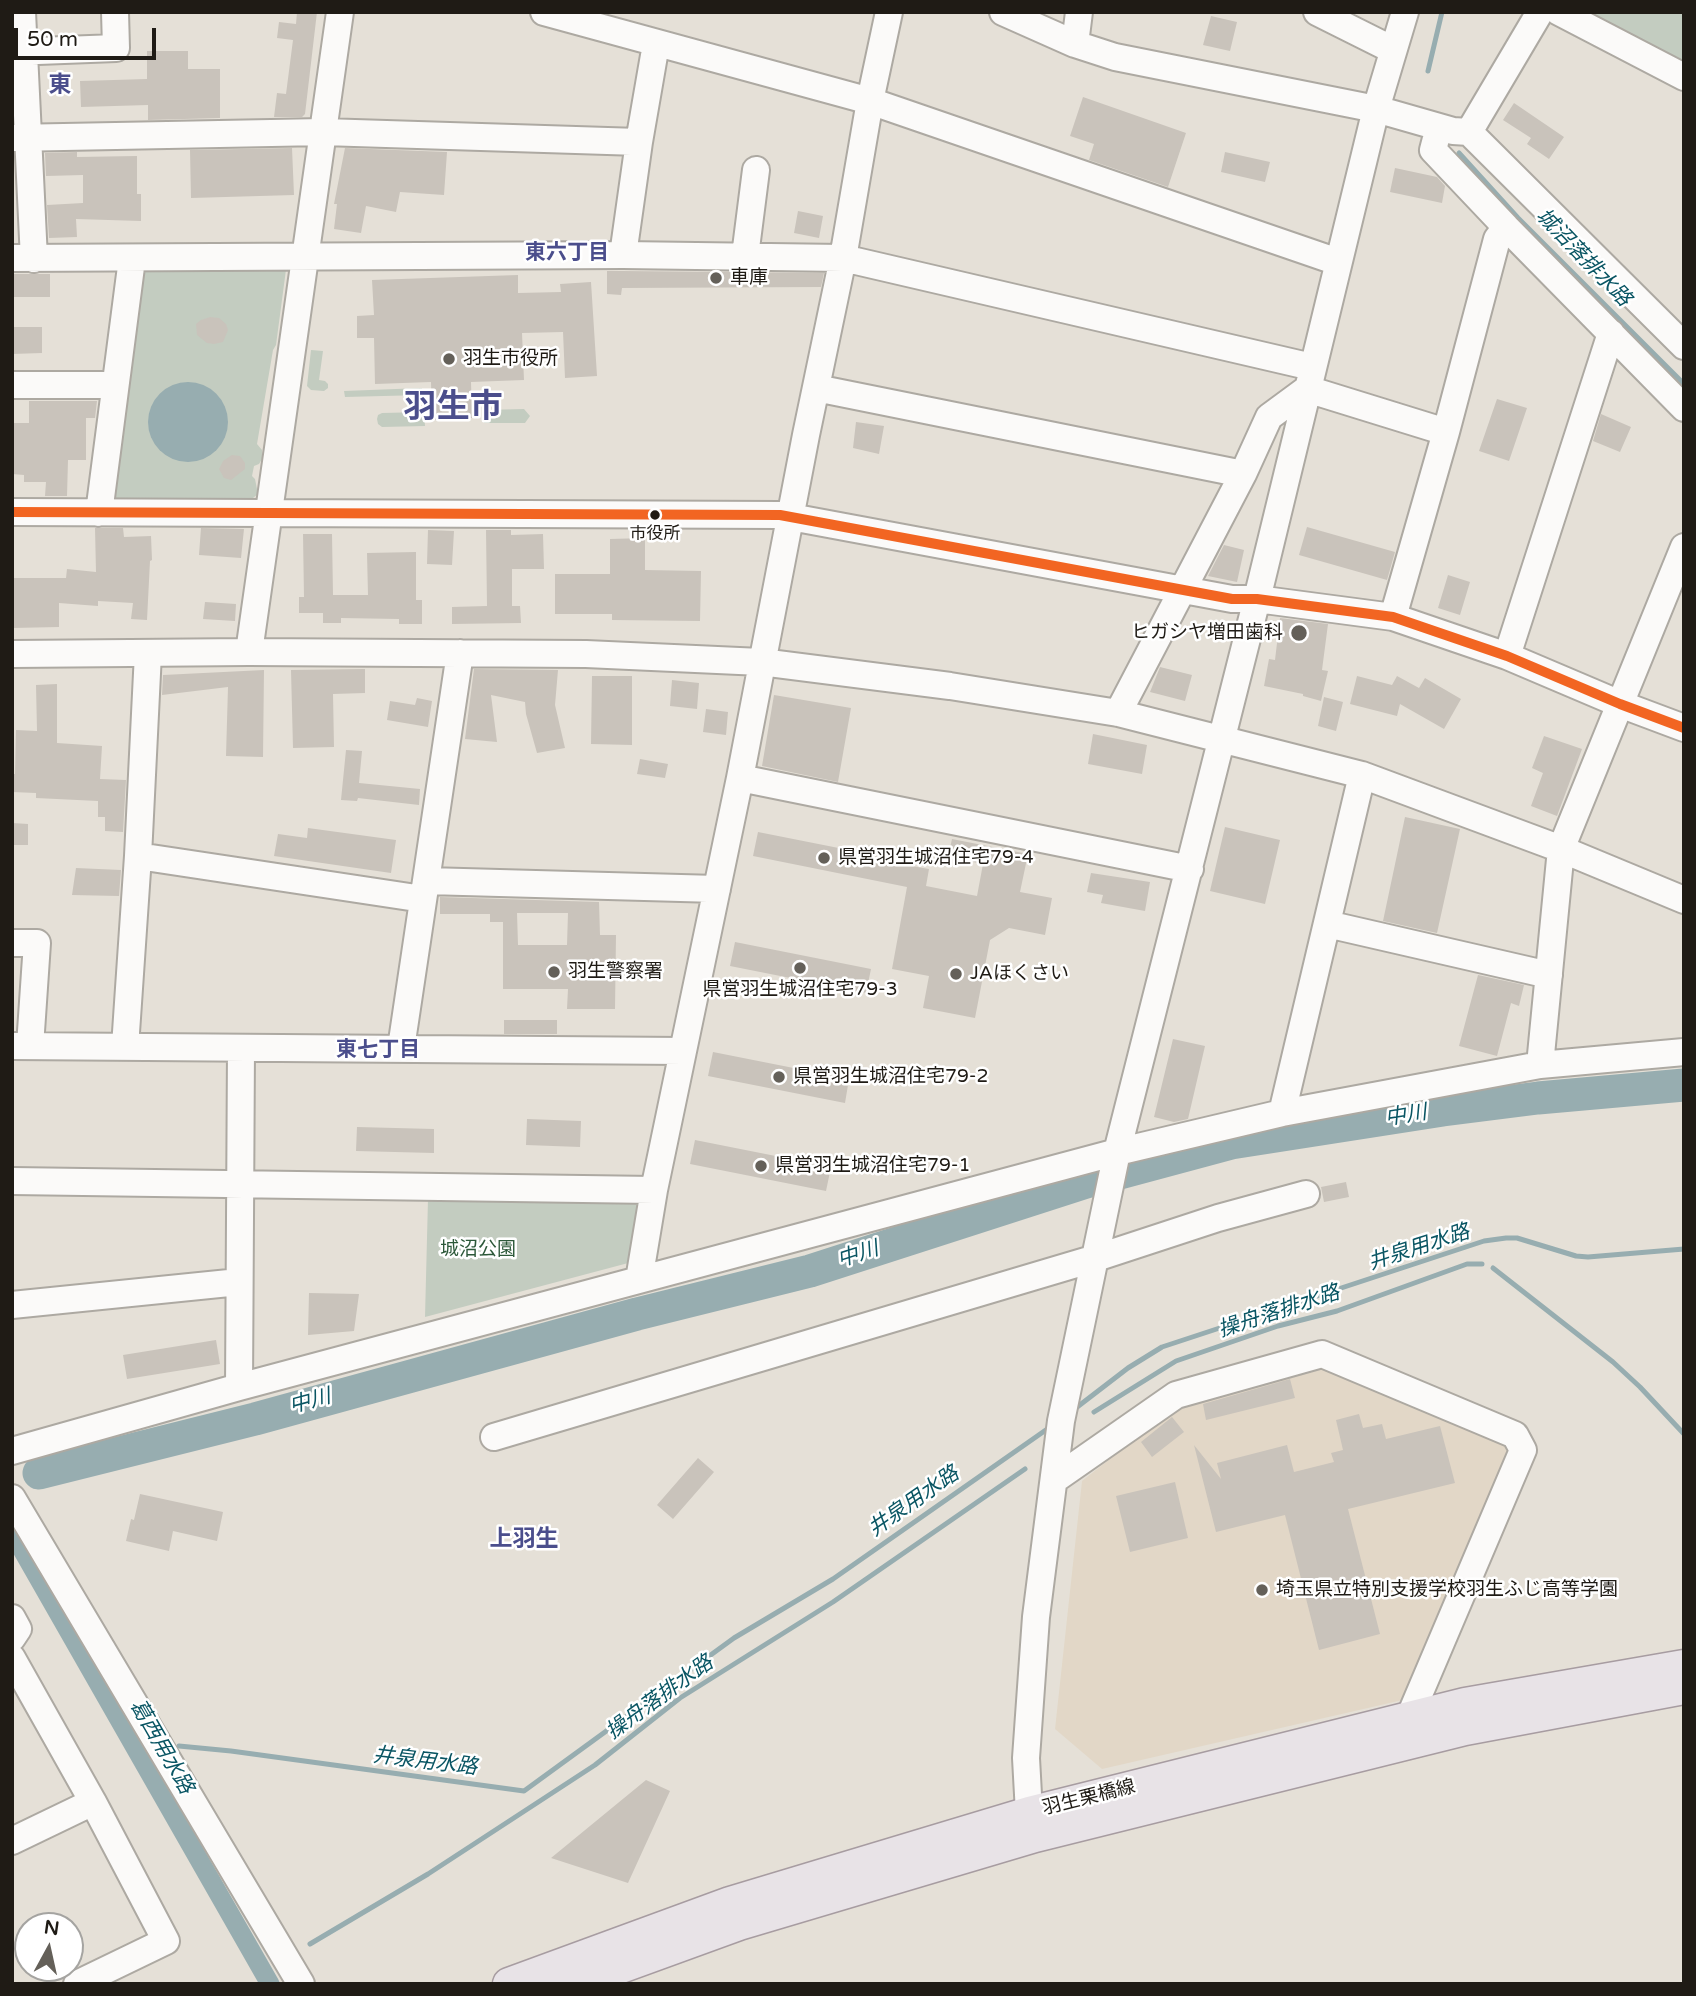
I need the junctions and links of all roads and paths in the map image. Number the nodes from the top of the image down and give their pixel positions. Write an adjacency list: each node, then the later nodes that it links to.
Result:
1 (22, 12): 15 (street)
2 (115, 12): 15 (street)
3 (340, 12): 20 (street)
4 (544, 12): 12 (street)
5 (889, 12): 17 (street)
6 (1003, 12): 13 (street)
7 (1079, 12): 13 (street)
8 (1317, 12): 14 (street)
9 (1405, 12): 14 (street)
10 (1539, 12): 21 (street)
11 (1559, 12): 16 (street)
12 (656, 44): 17 (street); 23 (street)
13 (1075, 44): 18 (street)
14 (1393, 50): 18 (street)
15 (18, 51): 22 (street)
16 (1684, 77)
17 (870, 101): 29 (street); 32 (street)
18 (1376, 109): 19 (street); 32 (street)
19 (1438, 127): 21 (street); 25 (street)
20 (323, 132): 22 (street); 23 (street); 28 (street)
21 (1469, 132): 34 (street)
22 (20, 137): 30 (street)
23 (639, 142): 26 (street)
24 (756, 170): 27 (street)
25 (1506, 227): 33 (street); 40 (street)
26 (623, 256): 27 (street); 28 (street)
27 (745, 256): 29 (street)
28 (306, 257): 31 (street); 44 (street)
29 (844, 258): 35 (street); 38 (street)
30 (23, 259): 31 (street)
31 (132, 259): 37 (street)
32 (1338, 262): 35 (street)
33 (1611, 333): 39 (street); 54 (street)
34 (1684, 346)
35 (1309, 378): 40 (street); 41 (street); 48 (street)
36 (12, 385): 37 (street)
37 (115, 385): 43 (street)
38 (816, 388): 41 (street); 45 (street)
39 (1684, 408)
40 (1446, 432): 49 (street)
41 (1243, 474): 47 (street)
42 (12, 512): 43 (street)
43 (99, 513): 44 (street)
44 (269, 514): 45 (street); 50 (street)
45 (790, 516): 47 (street); 55 (street)
46 (1684, 547): 56 (street)
47 (1183, 589): 48 (street); 57 (street)
48 (1258, 599): 49 (street); 59 (street)
49 (1393, 617): 54 (street)
50 (249, 652): 51 (street); 52 (street)
51 (148, 653): 53 (street); 63 (street)
52 (460, 653): 55 (street); 66 (street)
53 (12, 654)
54 (1507, 656): 56 (street)
55 (761, 662): 57 (street); 61 (street)
56 (1620, 704): 58 (street); 62 (street)
57 (1118, 713): 59 (street)
58 (1684, 728)
59 (1222, 738): 60 (street); 64 (street)
60 (1362, 775): 62 (street); 68 (street)
61 (740, 778): 64 (street); 65 (street)
62 (1561, 849): 67 (street); 70 (street)
63 (138, 856): 66 (street); 72 (street)
64 (1190, 869): 79 (street)
65 (717, 889): 66 (street); 75 (street)
66 (425, 890): 73 (street)
67 (1684, 900)
68 (1327, 924): 70 (street); 78 (street)
69 (12, 943): 71 (street)
70 (1549, 975): 77 (street)
71 (21, 1046): 72 (street)
72 (125, 1047): 74 (street)
73 (401, 1048): 74 (street); 75 (street)
74 (241, 1049): 81 (street)
75 (683, 1051): 82 (street)
76 (1684, 1052): 77 (street)
77 (1540, 1065): 78 (street)
78 (1282, 1113): 79 (street)
79 (1117, 1152): 84 (street); 85 (street)
80 (12, 1181): 81 (street)
81 (240, 1185): 82 (street); 86 (street)
82 (654, 1190): 85 (street)
83 (1306, 1194): 84 (street)
84 (1096, 1258): 89 (street); 91 (street)
85 (639, 1280): 88 (street)
86 (239, 1282): 87 (street); 88 (street)
87 (12, 1305)
88 (239, 1387): 90 (street)
89 (494, 1437)
90 (12, 1451)
91 (1054, 1480): 98 (street); 100 (street)
92 (15, 1511): 103 (street)
93 (12, 1618): 94 (street)
94 (12, 1638)
95 (12, 1658): 99 (street)
96 (1684, 1665): 98 (main road, 羽生栗橋線)
97 (1684, 1688): 100 (main road, 羽生栗橋線)
98 (1409, 1718): 100 (main road, 羽生栗橋線)
99 (93, 1802): 101 (street); 102 (street)
100 (1032, 1824): 104 (main road, 羽生栗橋線); 105 (main road, 羽生栗橋線)
101 (12, 1841)
102 (77, 1984)
103 (301, 1984)
104 (509, 1984)
105 (574, 1984)

